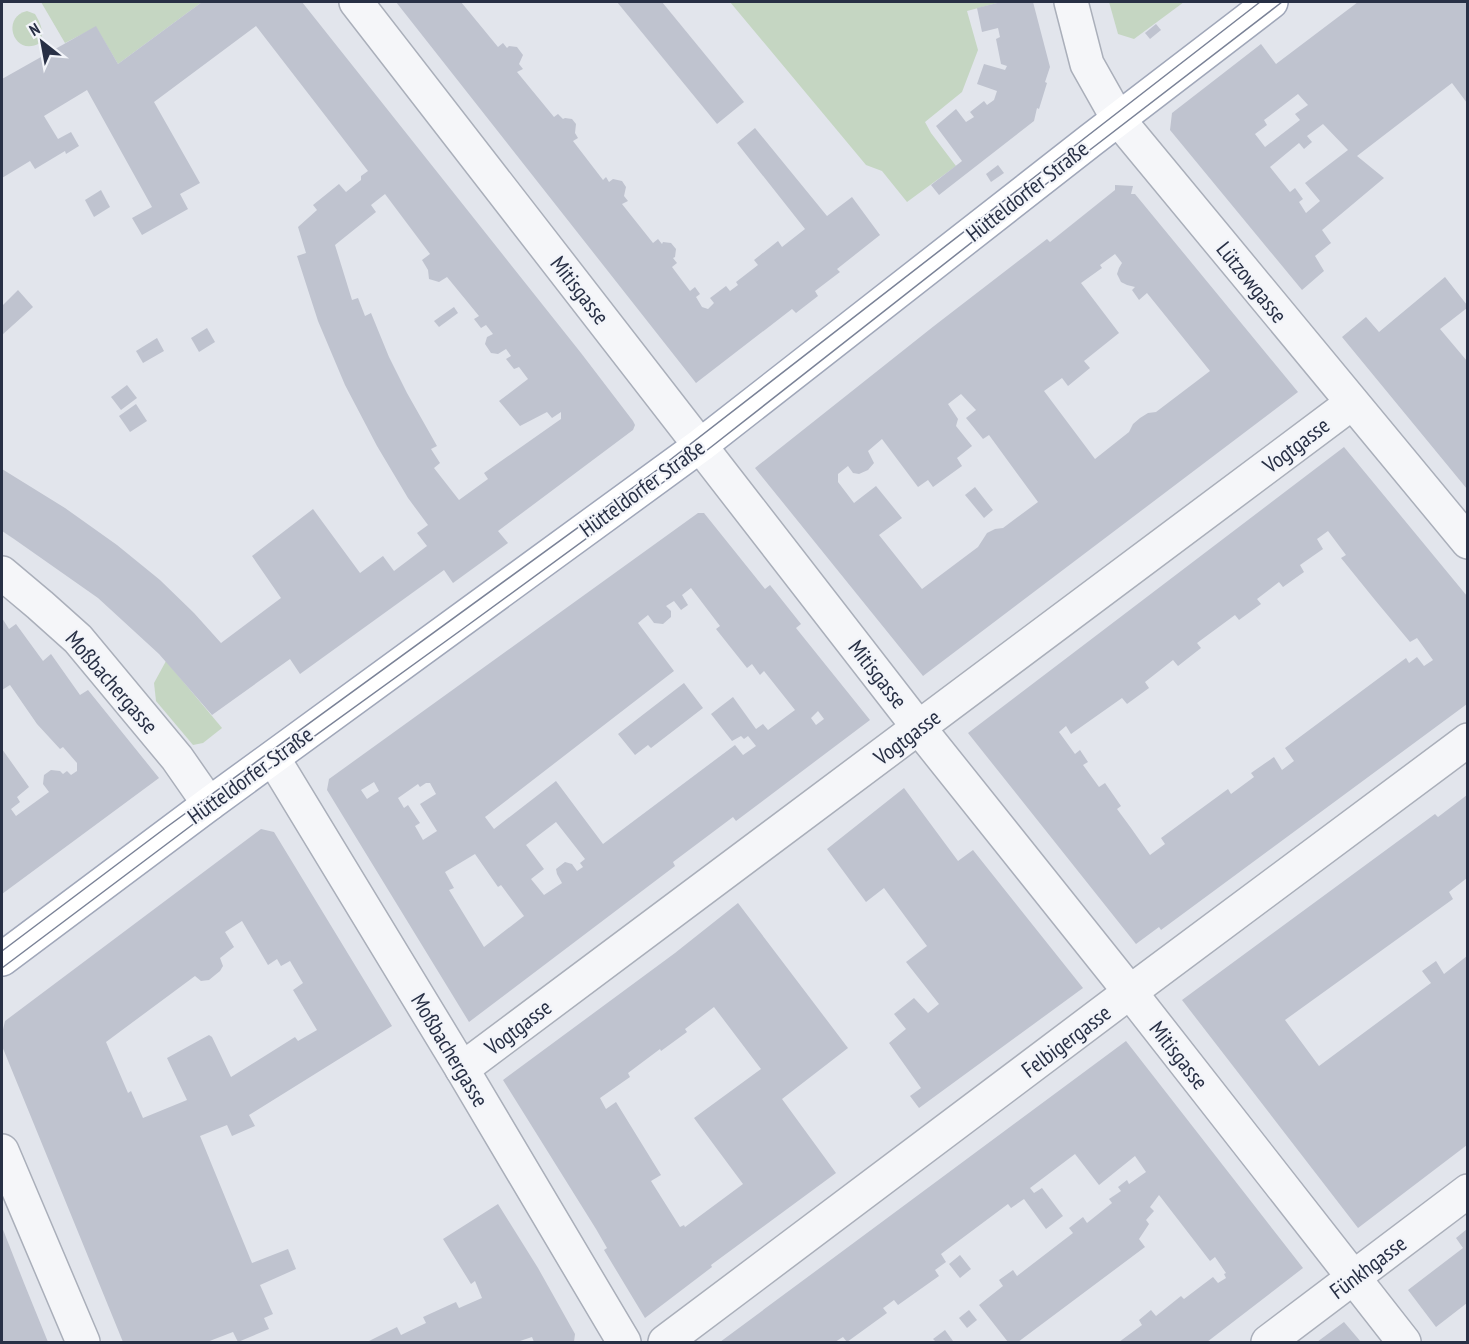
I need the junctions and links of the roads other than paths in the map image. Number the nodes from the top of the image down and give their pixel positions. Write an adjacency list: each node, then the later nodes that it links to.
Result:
1 (356, 2): 6 (street, Mitisgasse)
2 (1071, 2): 4 (street, Lützowgasse)
3 (1271, 2): 4 (main road, Hütteldorfer Straße)
4 (1118, 119): 5 (street, Lützowgasse); 6 (main road, Hütteldorfer Straße)
5 (1352, 403): 7 (street, Lützowgasse); 9 (street, Vogtgasse)
6 (701, 445): 9 (street, Mitisgasse); 11 (main road, Hütteldorfer Straße)
7 (1467, 543)
8 (2, 573): 12 (street, Moßbachergasse)
9 (919, 728): 14 (street, Mitisgasse); 15 (street, Vogtgasse)
10 (1467, 740): 14 (street, Felbigergasse)
11 (273, 759): 12 (main road, Hütteldorfer Straße); 15 (street, Moßbachergasse)
12 (209, 804): 13 (main road, Hütteldorfer Straße)
13 (2, 959)
14 (1130, 992): 18 (street, Mitisgasse); 21 (street, Felbigergasse)
15 (462, 1069): 20 (street, Moßbachergasse)
16 (2, 1151): 19 (street)
17 (1467, 1191): 18 (street, Fünkhgasse)
18 (1353, 1278): 22 (street, Fünkhgasse); 23 (street, Mitisgasse)
19 (83, 1342)
20 (624, 1342)
21 (665, 1342)
22 (1268, 1342)
23 (1404, 1342)

